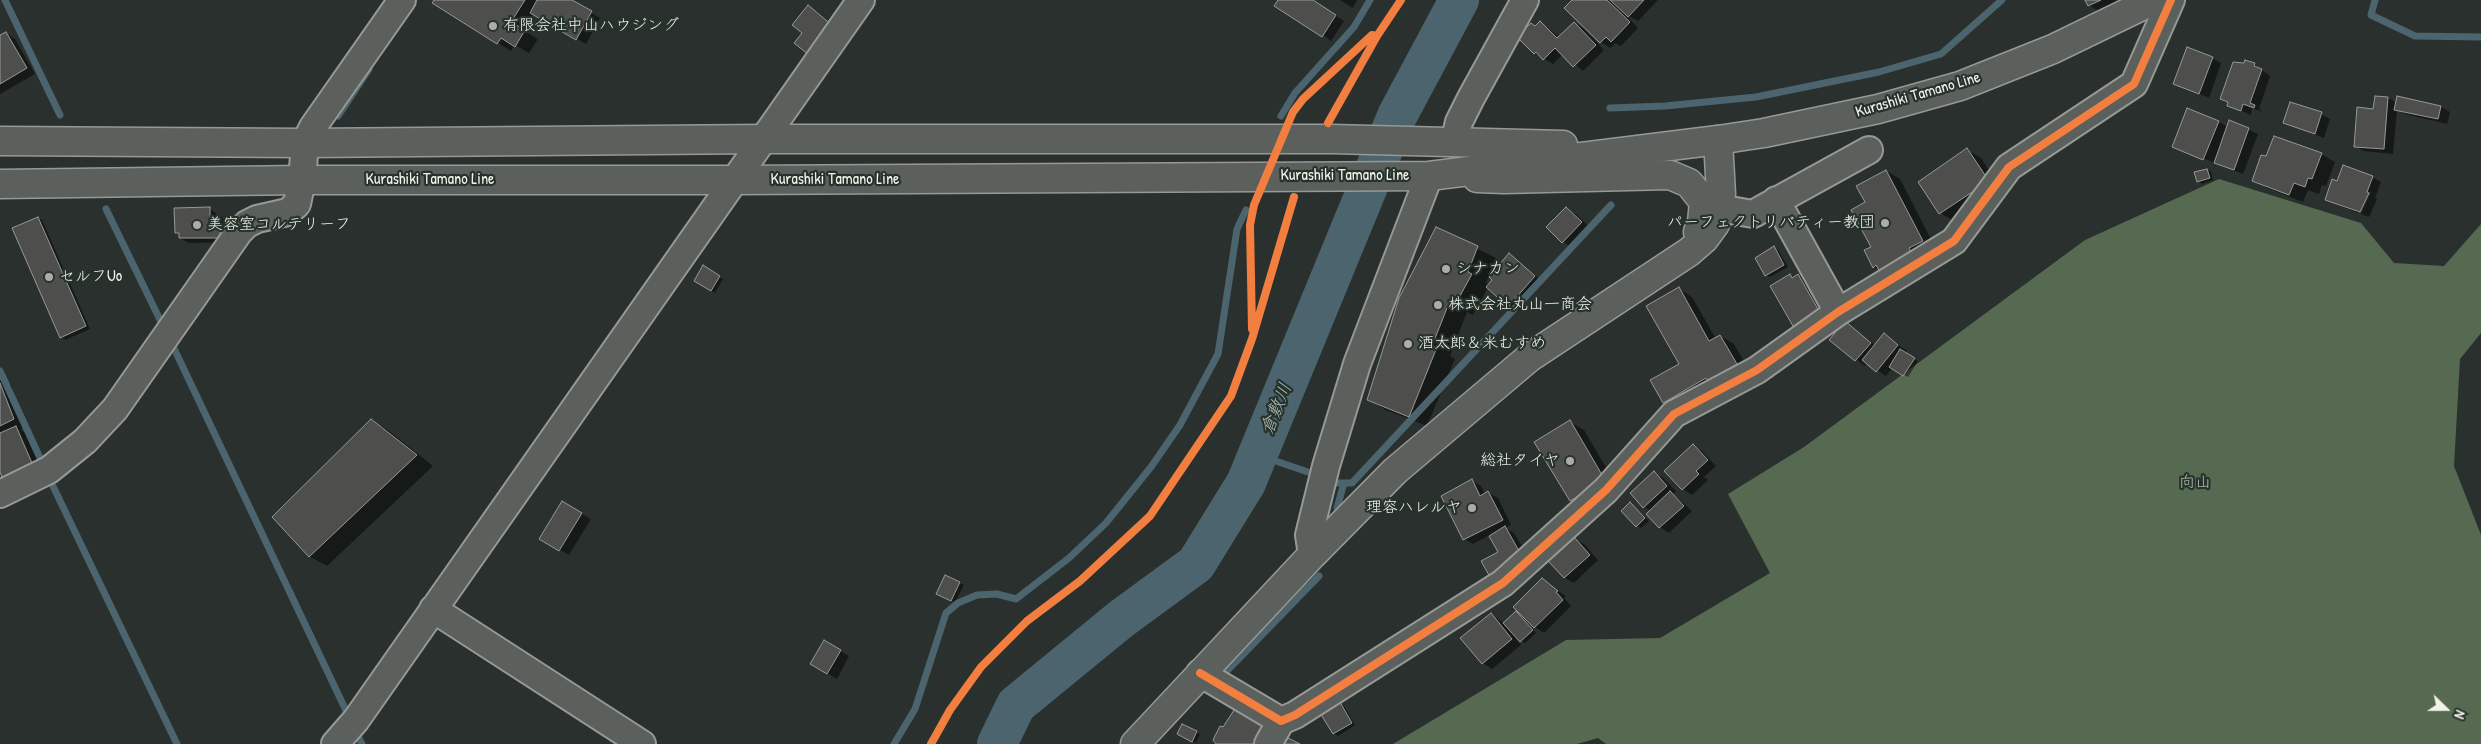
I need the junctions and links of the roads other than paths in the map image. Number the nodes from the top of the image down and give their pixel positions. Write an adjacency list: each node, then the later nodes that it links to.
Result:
1 (402, 0): 9 (street)
2 (861, 0): 6 (street)
3 (1525, 0): 10 (street)
4 (2154, 0): 7 (main road, Kurashiki Tamano Line)
5 (2171, 0): 20 (street)
6 (764, 139): 9 (main road, Kurashiki Tamano Line); 10 (main road, Kurashiki Tamano Line); 15 (street)
7 (1718, 140): 11 (main road, Kurashiki Tamano Line); 18 (main road)
8 (0, 141): 9 (main road, Kurashiki Tamano Line)
9 (305, 143): 14 (street)
10 (1445, 143): 11 (main road, Kurashiki Tamano Line)
11 (1668, 146): 13 (main road, Kurashiki Tamano Line)
12 (1869, 150): 17 (street)
13 (1429, 176): 15 (main road, Kurashiki Tamano Line); 19 (main road); 22 (street)
14 (302, 180): 15 (main road, Kurashiki Tamano Line); 16 (main road, Kurashiki Tamano Line); 21 (street)
15 (736, 180): 23 (street)
16 (0, 184)
17 (1776, 200): 18 (street); 20 (street)
18 (1718, 208): 19 (main road)
19 (1689, 252): 22 (main road)
20 (1838, 312): 25 (street)
21 (0, 494)
22 (1312, 555): 24 (main road)
23 (433, 609): 26 (street); 27 (street)
24 (1200, 673): 25 (street); 28 (main road)
25 (1281, 722): 29 (street)
26 (346, 731)
27 (642, 744)
28 (1134, 744)
29 (1268, 744)

